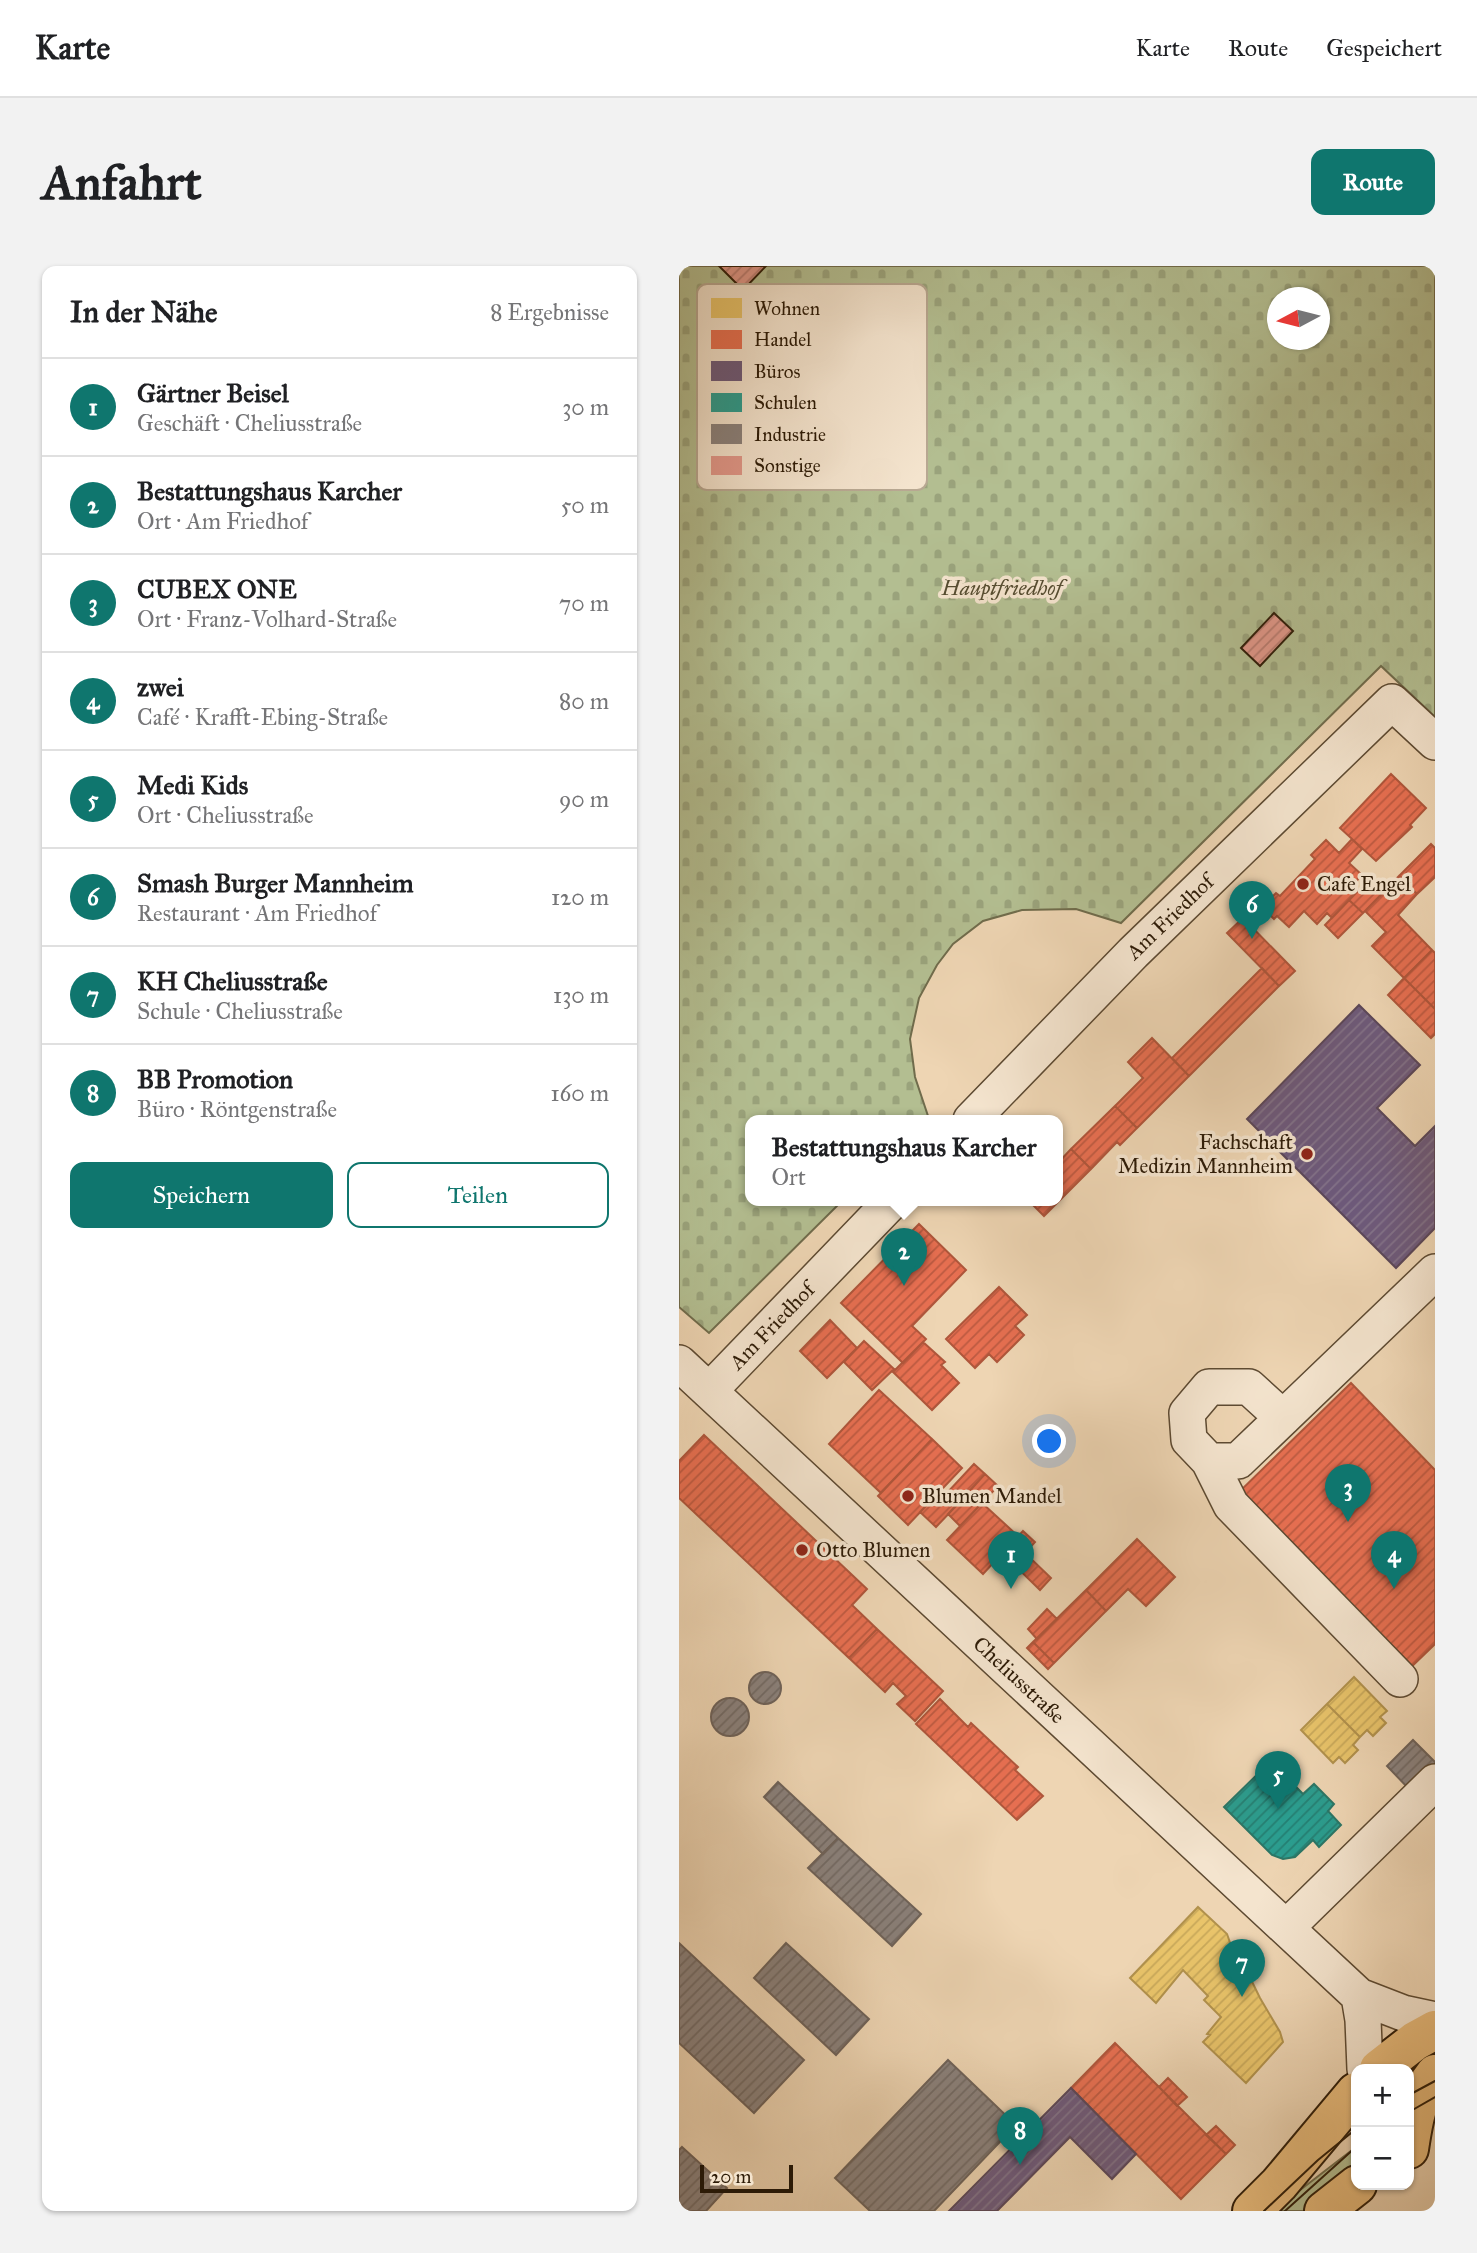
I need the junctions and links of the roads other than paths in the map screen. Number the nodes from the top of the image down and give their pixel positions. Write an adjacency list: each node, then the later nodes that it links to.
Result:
1 (1435, 742): 2 (street, Am Friedhof)
2 (976, 1115)
3 (887, 1206): 6 (street, Am Friedhof)
4 (1435, 1272): 7 (street)
5 (679, 1363): 6 (street, Cheliusstraße)
6 (709, 1391): 11 (street, Cheliusstraße)
7 (1283, 1418): 8 (street); 8 (street)
8 (1209, 1461): 9 (street)
9 (1400, 1679)
10 (1435, 1782): 11 (street)
11 (1286, 1928): 12 (street, Cheliusstraße)
12 (1359, 1996): 13 (street, Cheliusstraße); 15 (street)
13 (1435, 2020)
14 (1435, 2029): 16 (main road)
15 (1365, 2064)
16 (1385, 2064)
17 (1435, 2074): 19 (main road)
18 (1351, 2098): 23 (main road)
19 (1413, 2127)
20 (1435, 2135): 21 (main road)
21 (1414, 2147)
22 (1351, 2190): 24 (main road)
23 (1252, 2211)
24 (1325, 2211)

